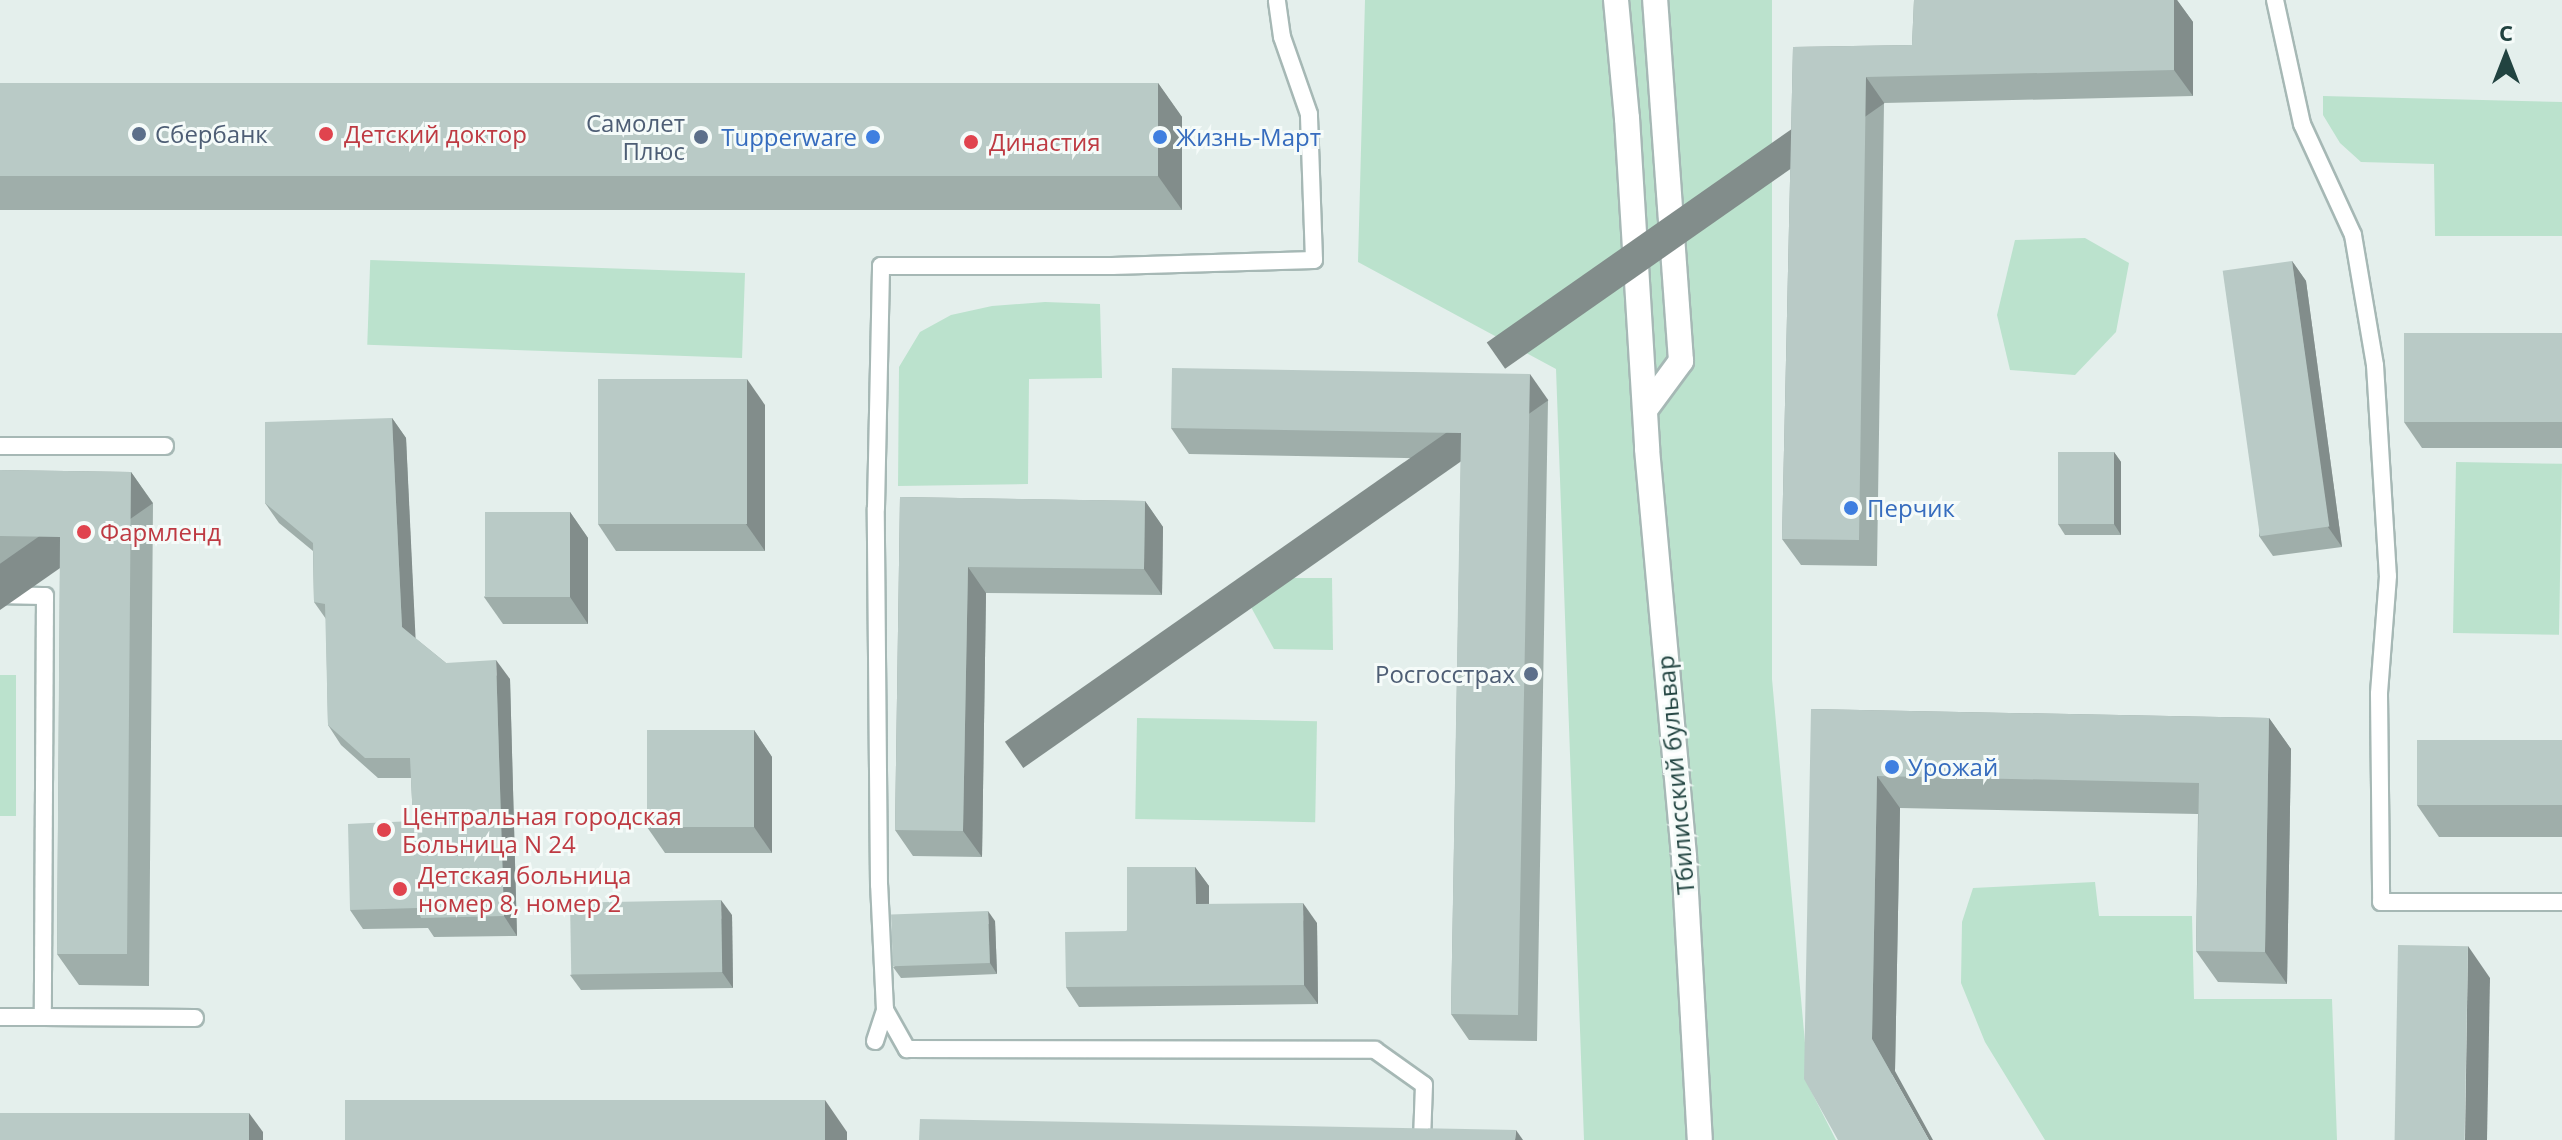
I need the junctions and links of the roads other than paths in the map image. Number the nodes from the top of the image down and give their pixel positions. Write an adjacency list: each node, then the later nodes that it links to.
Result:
1 (1277, 0): 10 (lane)
2 (1616, 0): 5 (street, Тбилисский бульвар)
3 (1655, 0): 5 (street)
4 (2275, 0): 9 (lane)
5 (1645, 410): 16 (street, Тбилисский бульвар)
6 (0, 446): 7 (lane)
7 (165, 446)
8 (0, 595): 12 (lane)
9 (2562, 902)
10 (885, 1010): 14 (lane); 15 (lane)
11 (0, 1017): 12 (lane)
12 (43, 1017): 13 (lane)
13 (195, 1018)
14 (875, 1041)
15 (1422, 1140)
16 (1700, 1140)

